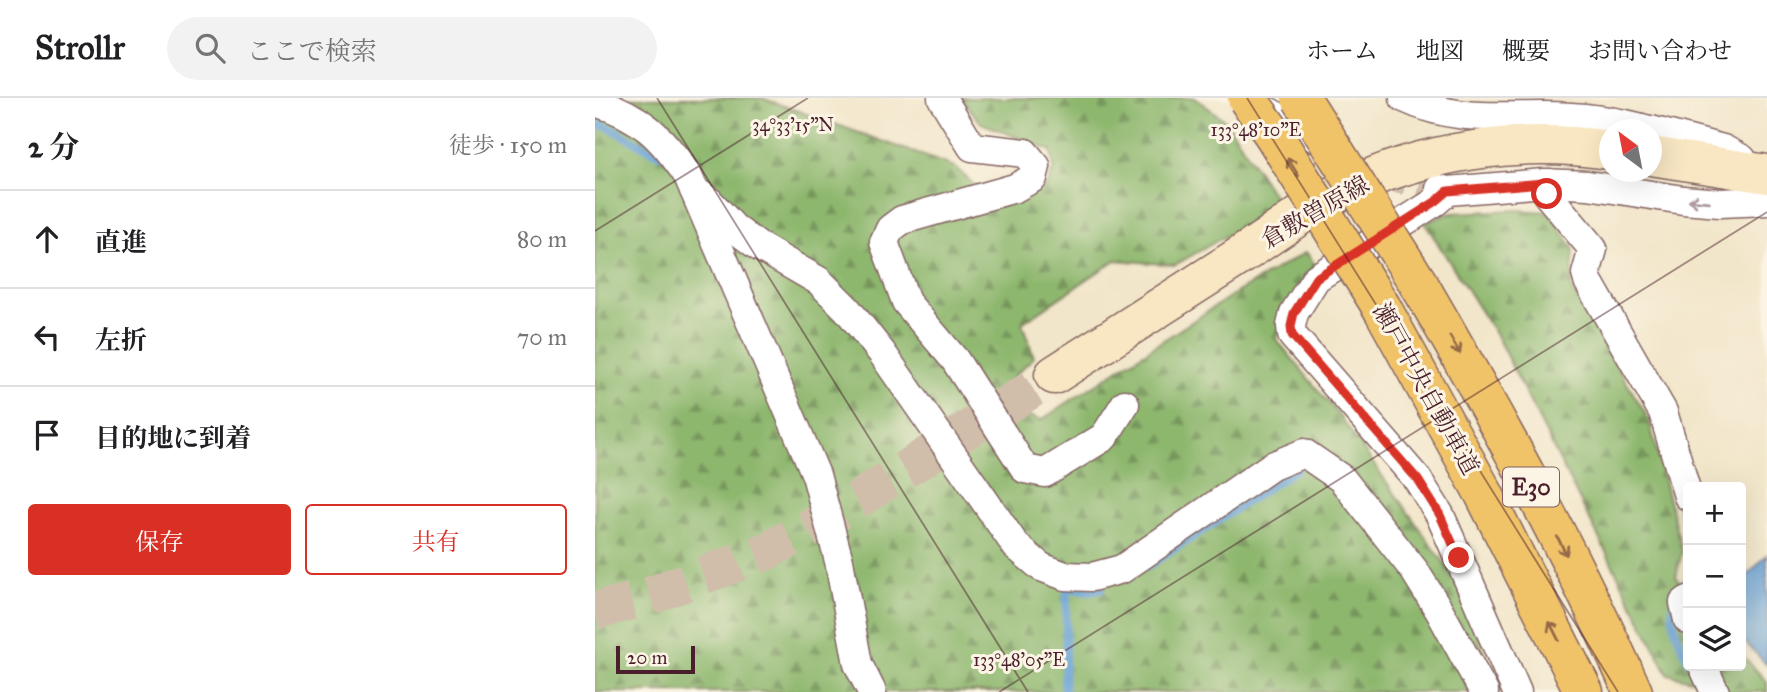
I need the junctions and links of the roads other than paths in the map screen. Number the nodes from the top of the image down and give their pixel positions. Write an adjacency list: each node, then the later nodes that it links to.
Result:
1 (942, 98): 16 (street)
2 (1246, 98): 10 (street); 22 (highway, 瀬戸中央自動車道 / E30, one-way to 2, bridge)
3 (1301, 98): 23 (highway, 瀬戸中央自動車道 / E30, one-way to 23, bridge)
4 (1404, 98): 6 (street)
5 (595, 102): 13 (street)
6 (1599, 120)
7 (1662, 133): 11 (street)
8 (1599, 149): 15 (street, 倉敷曽原線)
9 (1662, 158): 11 (street)
10 (1360, 162)
11 (1767, 173)
12 (1549, 184): 14 (street, one-way to 12); 17 (street); 21 (street)
13 (694, 190): 19 (street); 20 (street)
14 (1767, 201)
15 (1054, 375)
16 (1125, 404)
17 (1684, 482)
18 (1705, 671): 24 (street)
19 (872, 692)
20 (1484, 692)
21 (1517, 692)
22 (1584, 692)
23 (1633, 692)
24 (1715, 692)

